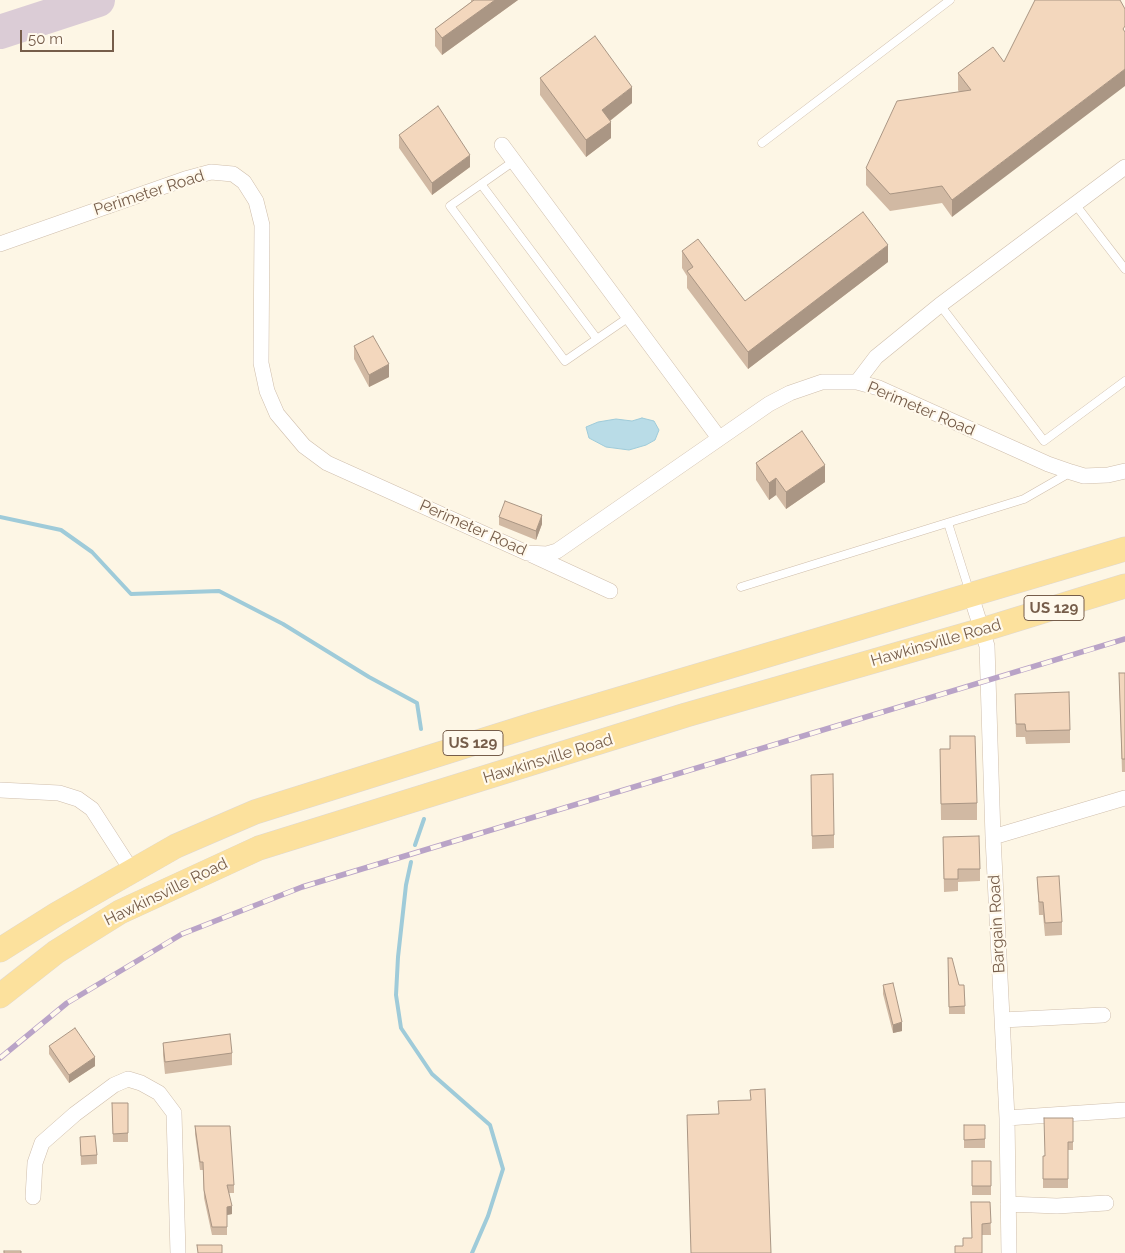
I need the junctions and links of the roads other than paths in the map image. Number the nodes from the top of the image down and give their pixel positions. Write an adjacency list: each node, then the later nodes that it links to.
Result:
1 (950, 0): 2 (lane)
2 (762, 143)
3 (502, 145): 4 (street)
4 (514, 161): 6 (lane); 11 (street)
5 (1125, 167): 7 (street)
6 (481, 184): 12 (lane); 12 (lane)
7 (1075, 204): 9 (lane); 10 (street)
8 (0, 244): 20 (street, Perimeter Road)
9 (1125, 269)
10 (940, 306): 13 (lane); 14 (street)
11 (629, 317): 12 (lane); 15 (street)
12 (597, 339)
13 (1125, 381)
14 (857, 382): 15 (street, Perimeter Road); 17 (street, Perimeter Road)
15 (719, 438): 20 (street, Perimeter Road)
16 (1125, 471): 17 (street, Perimeter Road)
17 (1071, 472): 18 (lane)
18 (948, 523): 22 (lane); 24 (lane)
19 (1125, 550): 24 (main road, Hawkinsville Road / US 129)
20 (527, 553): 23 (street)
21 (1125, 586): 25 (main road, Hawkinsville Road / US 129)
22 (741, 587)
23 (610, 592)
24 (971, 596): 25 (street, Bargain Road); 29 (main road, Hawkinsville Road / US 129)
25 (982, 630): 28 (street, Bargain Road); 31 (main road, Hawkinsville Road / US 129)
26 (0, 790): 29 (street)
27 (1125, 798): 28 (street)
28 (992, 837): 33 (street, Bargain Road)
29 (132, 872): 30 (main road, Hawkinsville Road / US 129)
30 (0, 950)
31 (2, 991)
32 (1103, 1015): 33 (street)
33 (1002, 1020): 35 (street, Bargain Road)
34 (1125, 1110): 35 (street)
35 (1007, 1118): 38 (street, Bargain Road)
36 (34, 1197): 39 (street)
37 (1106, 1203): 38 (street)
38 (1008, 1204): 40 (street, Bargain Road)
39 (178, 1253)
40 (1009, 1253)

